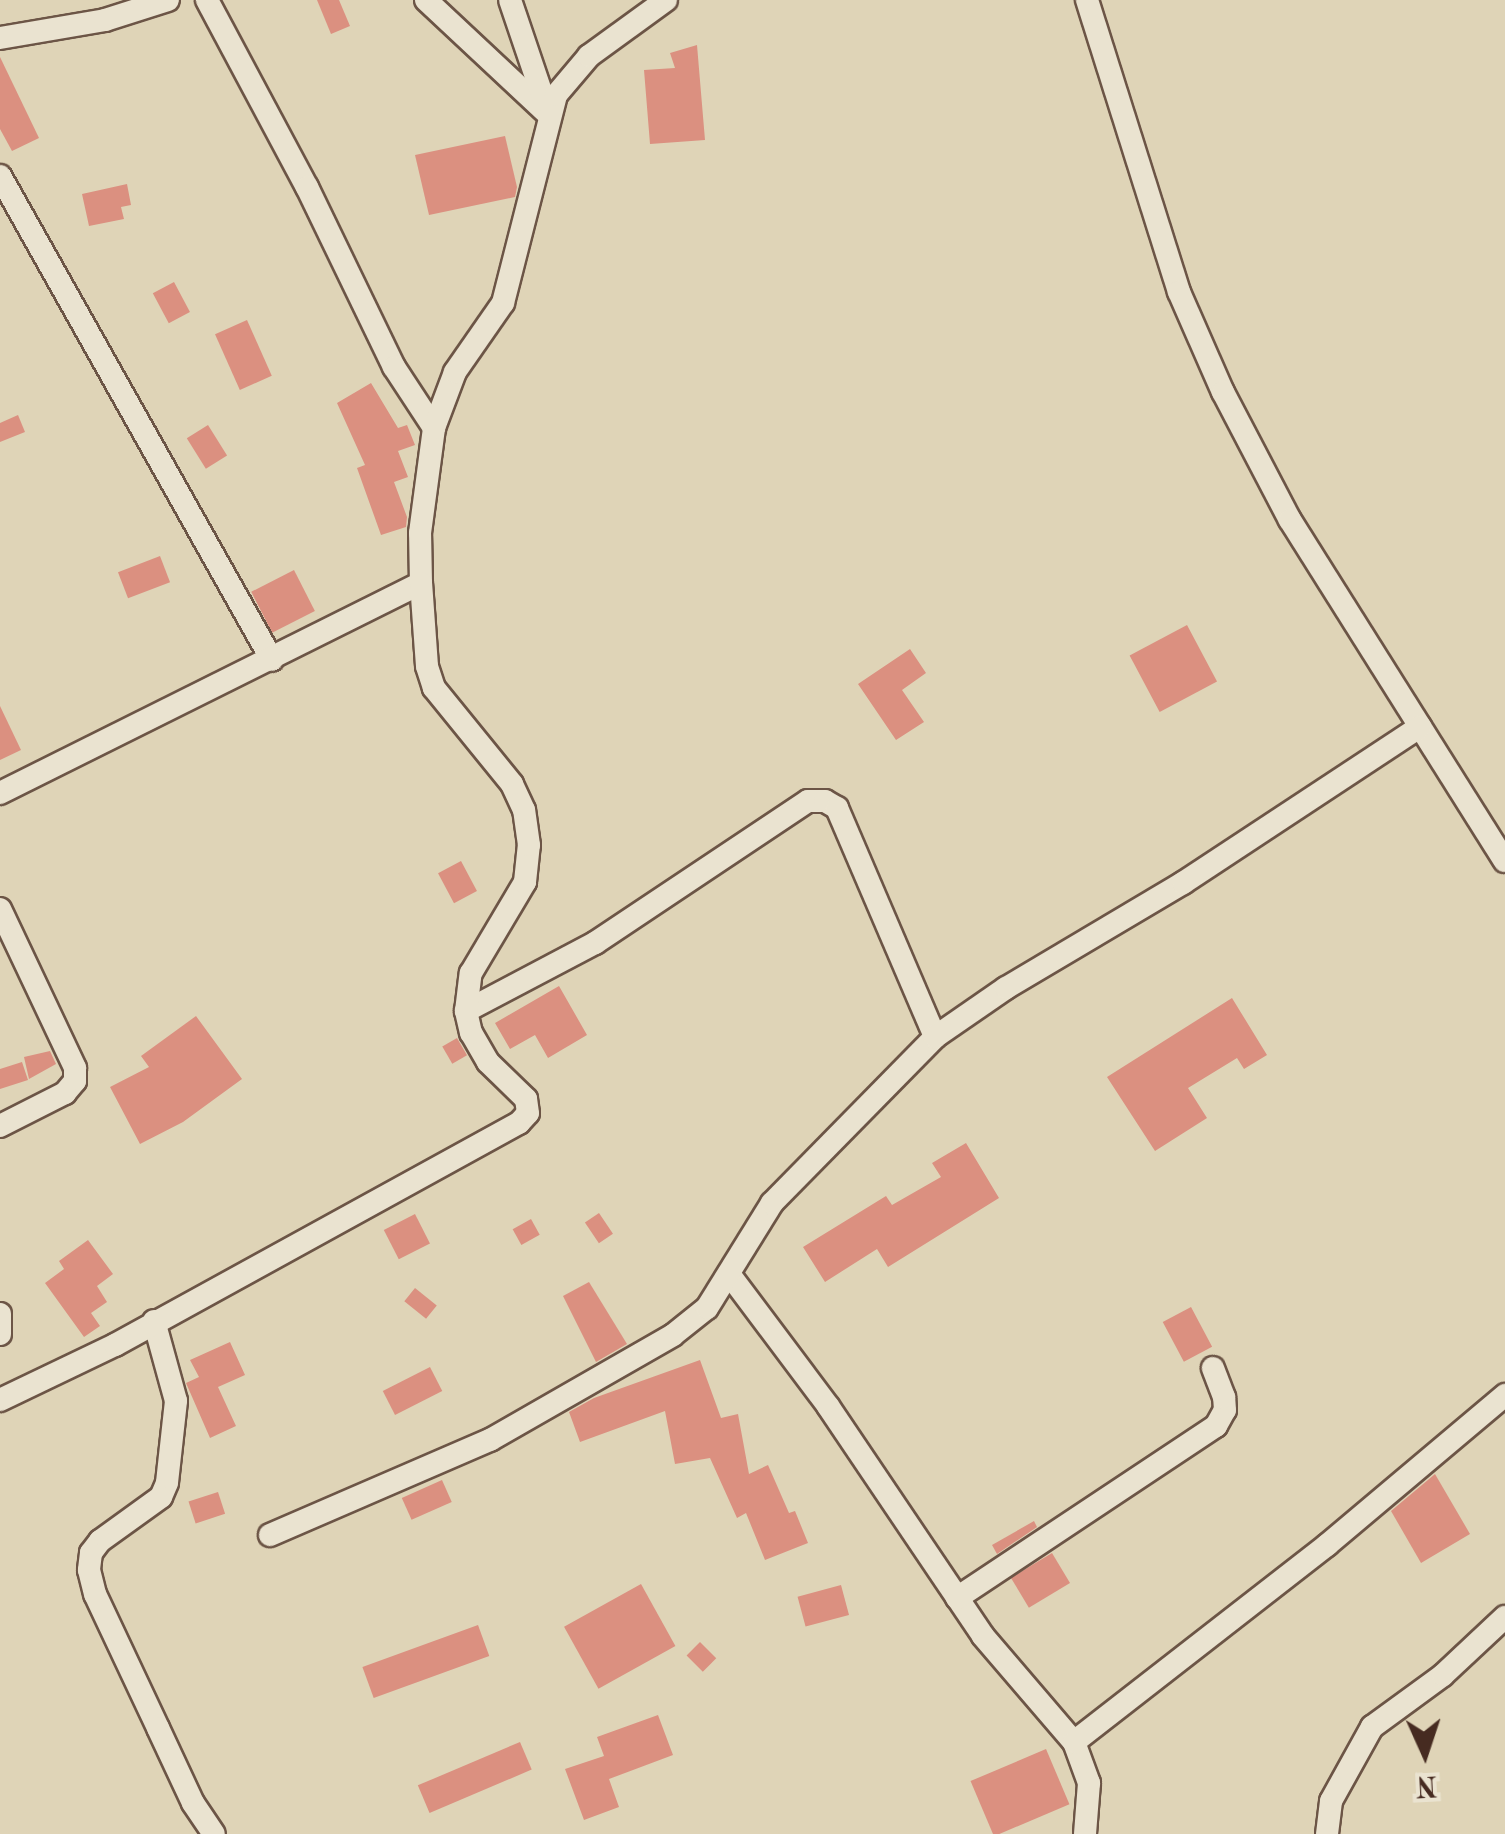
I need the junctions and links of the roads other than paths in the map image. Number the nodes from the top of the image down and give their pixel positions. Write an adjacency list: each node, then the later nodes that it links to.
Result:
1 (168, 0): 7 (street)
2 (207, 0): 10 (street)
3 (426, 0): 8 (street)
4 (510, 0): 8 (street)
5 (666, 0): 8 (street)
6 (1087, 0): 13 (street)
7 (0, 38)
8 (549, 116): 10 (street)
9 (0, 176): 12 (street)
10 (434, 428): 11 (street)
11 (421, 583): 12 (street); 17 (street)
12 (272, 660): 14 (street)
13 (1420, 726): 15 (street); 18 (street)
14 (0, 794)
15 (1505, 861)
16 (0, 909): 19 (street)
17 (466, 1011): 18 (street); 22 (street)
18 (934, 1037): 20 (street)
19 (0, 1126)
20 (729, 1274): 27 (street); 28 (street)
21 (0, 1314): 23 (street)
22 (154, 1321): 26 (street); 32 (street)
23 (0, 1334)
24 (1213, 1368): 28 (street)
25 (1505, 1394): 30 (street)
26 (0, 1400)
27 (270, 1534)
28 (957, 1598): 30 (street)
29 (1505, 1617): 31 (street)
30 (1074, 1742): 33 (street)
31 (1321, 1831)
32 (214, 1834)
33 (1085, 1834)

